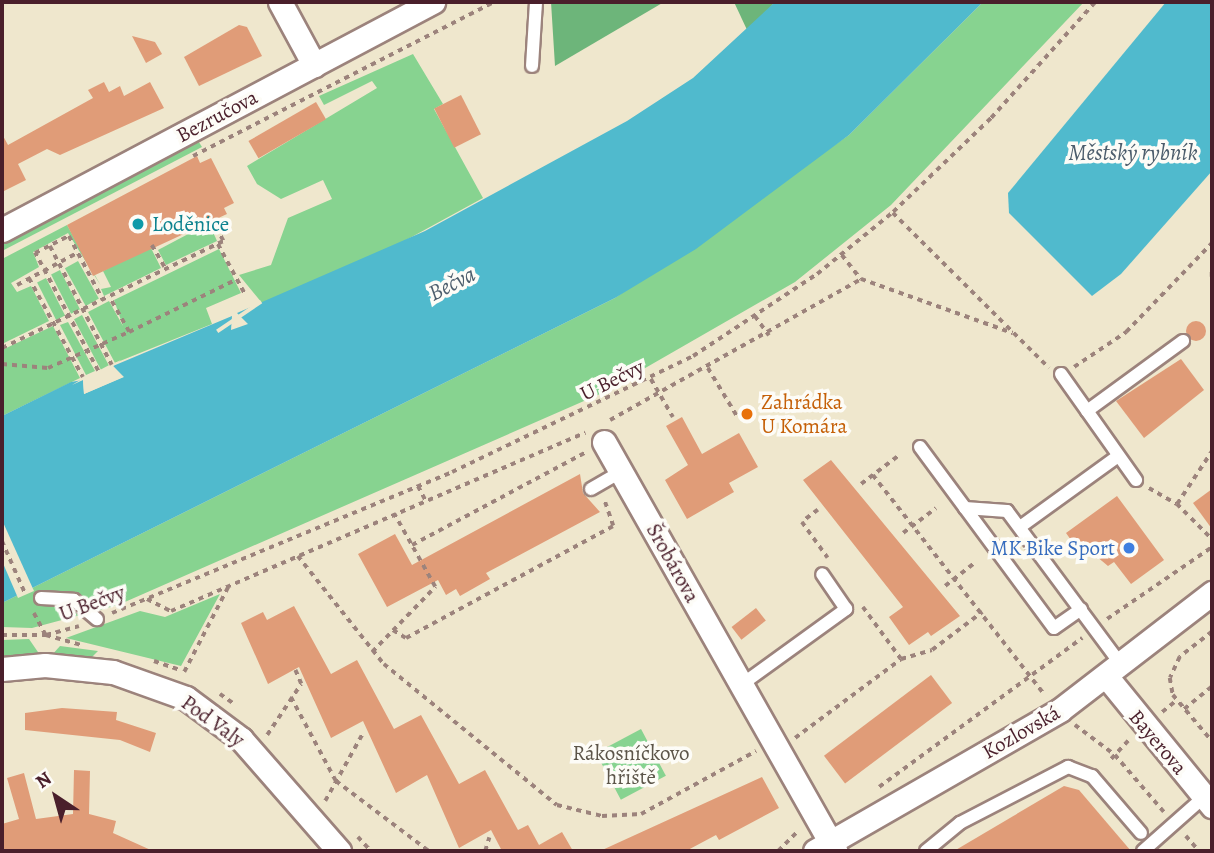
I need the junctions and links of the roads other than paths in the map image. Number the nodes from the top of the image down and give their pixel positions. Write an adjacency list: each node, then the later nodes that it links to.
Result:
1 (280, 2): 4 (street)
2 (433, 2): 4 (street, Bezručova)
3 (536, 2): 5 (lane)
4 (314, 65): 6 (street, Bezručova)
5 (532, 66)
6 (2, 230)
7 (1183, 341): 9 (lane)
8 (1060, 374): 9 (lane)
9 (1087, 411): 12 (lane)
10 (600, 431): 13 (street, Šrobárova)
11 (920, 447): 16 (lane)
12 (1118, 456): 14 (lane); 17 (lane)
13 (621, 472): 15 (lane); 25 (street, Šrobárova)
14 (1136, 480)
15 (595, 487)
16 (965, 508): 17 (lane); 21 (lane)
17 (1020, 527): 21 (lane)
18 (822, 574): 25 (lane)
19 (1212, 593): 24 (street, Kozlovská)
20 (41, 598): 22 (lane)
21 (1081, 610): 24 (lane)
22 (97, 619)
23 (2, 669): 30 (street, Pod Valy)
24 (1113, 670): 26 (street, Bayerova); 28 (street, Kozlovská)
25 (741, 685): 28 (street, Šrobárova)
26 (1208, 801): 29 (lane)
27 (1141, 833): 31 (lane)
28 (827, 848)
29 (1151, 849)
30 (339, 851)
31 (926, 851)

